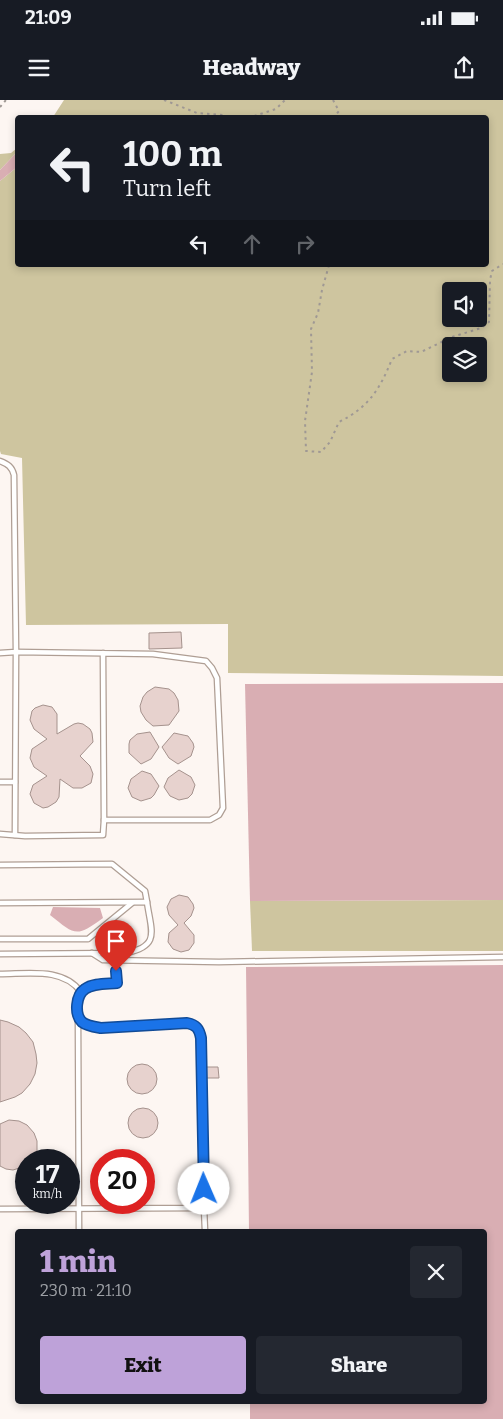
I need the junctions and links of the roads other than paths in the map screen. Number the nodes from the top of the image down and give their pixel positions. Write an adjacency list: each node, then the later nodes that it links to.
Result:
1 (0, 461): 2 (lane)
2 (16, 652): 3 (lane); 4 (lane); 6 (lane)
3 (0, 653)
4 (103, 653): 7 (lane); 7 (lane)
5 (0, 782): 6 (lane)
6 (15, 782): 9 (lane)
7 (104, 820): 9 (lane)
8 (0, 834): 9 (lane)
9 (15, 835)
10 (0, 865): 11 (lane)
11 (147, 902): 13 (lane); 15 (lane)
12 (0, 903): 13 (lane)
13 (132, 903): 14 (lane)
14 (0, 939)
15 (92, 953): 16 (lane); 18 (lane)
16 (0, 954)
17 (503, 957): 18 (lane)
18 (116, 960): 20 (lane)
19 (0, 974): 20 (lane)
20 (81, 992): 21 (lane)
21 (78, 1014): 22 (lane); 24 (lane)
22 (79, 1149)
23 (80, 1208): 24 (lane)
24 (204, 1208): 29 (lane)
25 (0, 1209): 26 (lane)
26 (15, 1209)
27 (80, 1214): 28 (lane)
28 (79, 1229)
29 (204, 1229)

